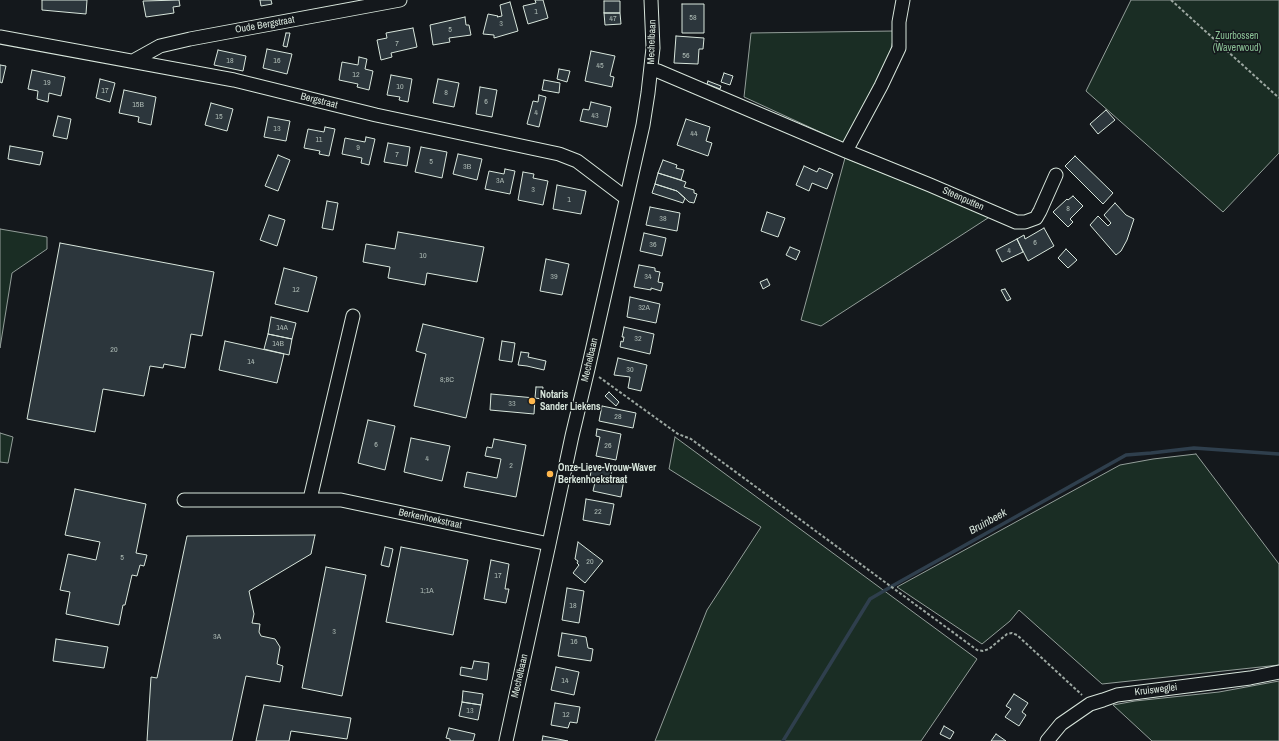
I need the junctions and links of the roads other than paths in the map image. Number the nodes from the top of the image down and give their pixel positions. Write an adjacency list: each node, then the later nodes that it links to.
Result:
1 (400, 0): 5 (street, Oude Bergstraat)
2 (651, 0): 6 (street, Mechelbaan)
3 (903, 0): 7 (street)
4 (0, 37): 5 (street, Bergstraat)
5 (133, 61): 9 (street, Bergstraat)
6 (651, 69): 7 (street, Steenputten); 9 (street, Mechelbaan)
7 (846, 152): 8 (street, Steenputten)
8 (1056, 174)
9 (626, 198): 13 (street, Mechelbaan)
10 (353, 316): 11 (street)
11 (310, 499): 12 (street, Berkenhoekstraat); 13 (street, Berkenhoekstraat)
12 (184, 500)
13 (549, 544): 15 (street, Mechelbaan)
14 (1279, 672): 16 (street, Kruisweglei)
15 (506, 741)
16 (1047, 741)

